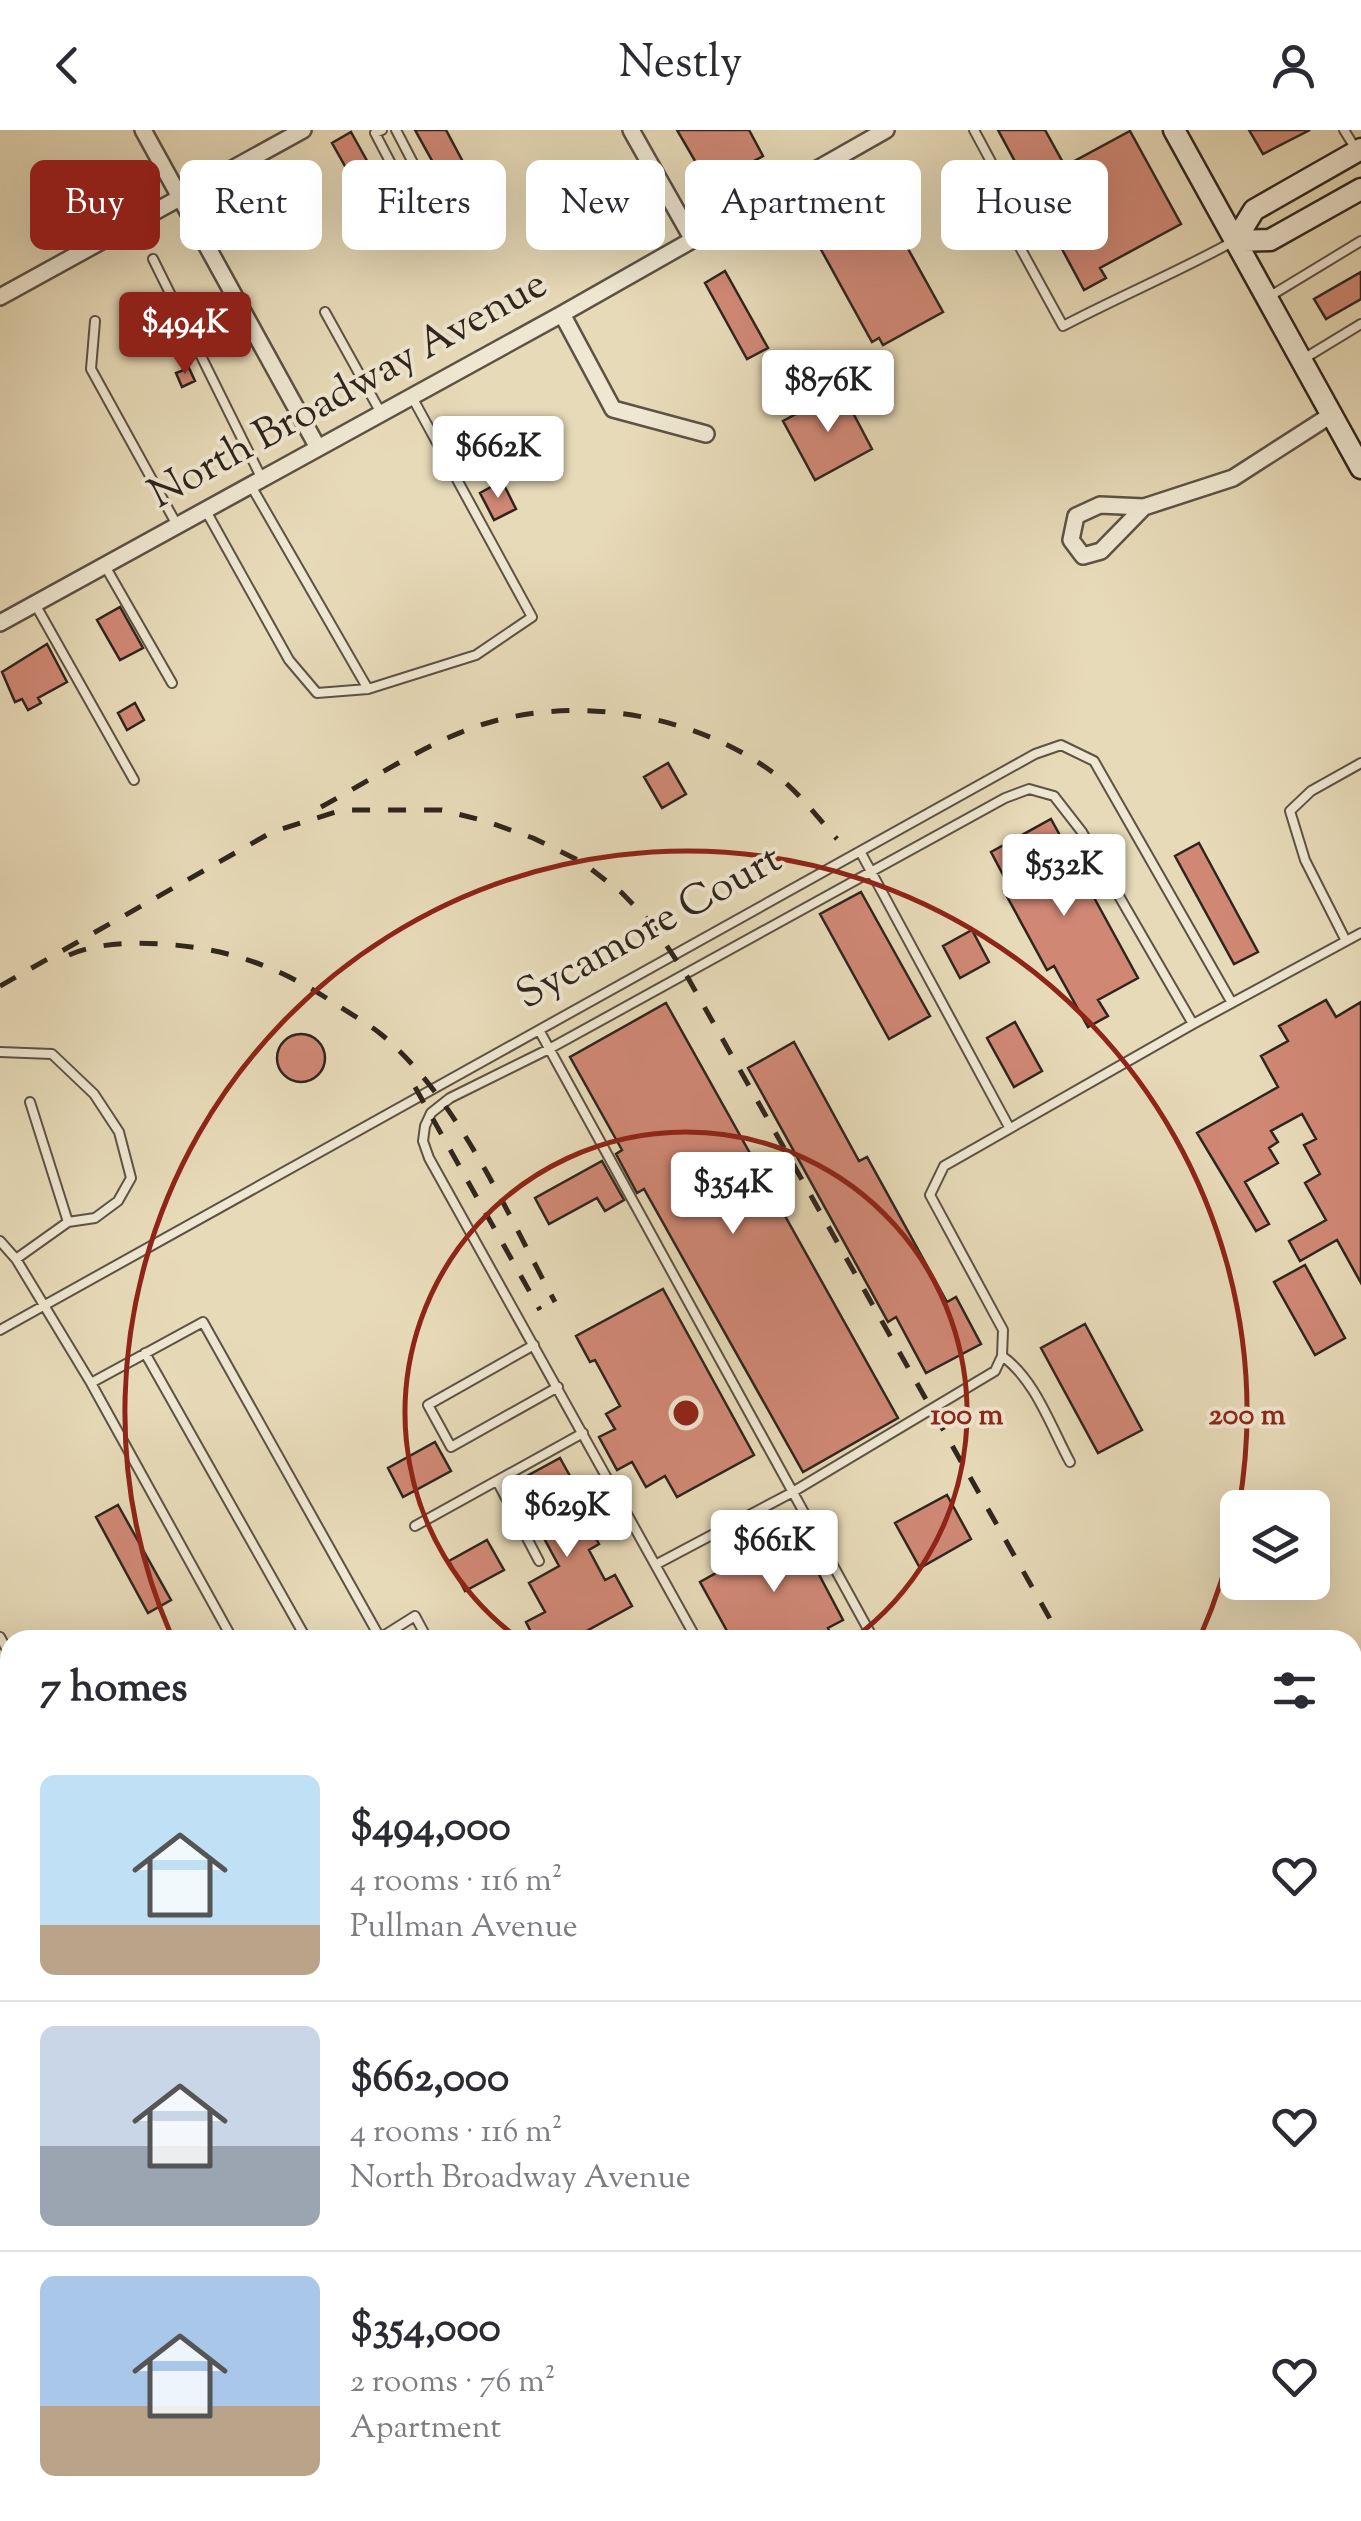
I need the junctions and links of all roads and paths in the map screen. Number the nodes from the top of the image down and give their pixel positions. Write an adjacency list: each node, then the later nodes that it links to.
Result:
1 (143, 130): 14 (street)
2 (303, 130): 11 (street)
3 (382, 130): 4 (lane)
4 (396, 130)
5 (631, 130): 15 (street)
6 (886, 130): 12 (street, North Broadway Avenue)
7 (974, 130): 16 (lane)
8 (1174, 130): 16 (main road)
9 (1344, 130): 10 (lane)
10 (1359, 150): 16 (main road)
11 (250, 160)
12 (832, 160)
13 (1360, 192): 16 (main road)
14 (180, 199): 21 (street)
15 (685, 226)
16 (1235, 240): 22 (main road)
17 (1361, 241): 22 (lane)
18 (685, 242): 24 (street, North Broadway Avenue)
19 (208, 250): 33 (street)
20 (153, 260): 35 (lane)
21 (0, 297)
22 (1267, 298): 27 (main road)
23 (325, 312): 29 (lane)
24 (562, 314): 28 (street, North Broadway Avenue); 31 (street)
25 (95, 322): 38 (lane)
26 (1361, 324): 27 (lane)
27 (1301, 360): 30 (main road)
28 (412, 397): 29 (street, North Broadway Avenue); 43 (lane)
29 (382, 413): 33 (street, North Broadway Avenue)
30 (1332, 415): 32 (main road); 36 (street)
31 (706, 434)
32 (1354, 438): 34 (main road)
33 (317, 446): 35 (street, North Broadway Avenue)
34 (1361, 468)
35 (256, 481): 37 (street, North Broadway Avenue); 43 (lane)
36 (1144, 507): 36 (street)
37 (206, 511): 38 (street, North Broadway Avenue); 43 (lane)
38 (177, 525): 39 (street, North Broadway Avenue)
39 (105, 566): 40 (street, North Broadway Avenue); 42 (lane)
40 (35, 604): 41 (street, North Broadway Avenue); 45 (lane)
41 (0, 623)
42 (172, 684)
43 (368, 689)
44 (1361, 763): 49 (lane)
45 (134, 780)
46 (862, 853): 47 (lane); 50 (lane, Sycamore Court); 52 (lane, Sycamore Court)
47 (871, 871): 51 (lane); 53 (lane); 56 (lane)
48 (1361, 933): 49 (lane)
49 (1346, 941): 50 (lane)
50 (1232, 1003): 51 (lane)
51 (1193, 1024): 56 (lane)
52 (539, 1030): 53 (lane); 60 (lane, Sycamore Court)
53 (549, 1048): 62 (lane); 70 (lane)
54 (0, 1052): 57 (lane)
55 (30, 1102): 57 (lane)
56 (1010, 1128): 64 (lane)
57 (68, 1222): 59 (lane)
58 (0, 1242): 59 (lane)
59 (16, 1259): 60 (lane)
60 (43, 1306): 61 (lane, Sycamore Court); 65 (lane)
61 (0, 1330)
62 (534, 1345): 66 (lane); 66 (lane)
63 (145, 1354): 65 (lane); 75 (lane); 76 (lane)
64 (1002, 1356): 68 (lane); 70 (lane)
65 (91, 1383): 74 (lane)
66 (558, 1387): 67 (lane)
67 (583, 1433): 69 (lane); 73 (lane)
68 (1070, 1462)
69 (496, 1481): 71 (lane); 72 (lane)
70 (791, 1493): 73 (lane); 80 (lane)
71 (415, 1526)
72 (539, 1561)
73 (657, 1564): 79 (lane)
74 (227, 1630)
75 (301, 1630)
76 (372, 1630)
77 (392, 1630): 78 (lane)
78 (423, 1630)
79 (691, 1630)
80 (868, 1630)

